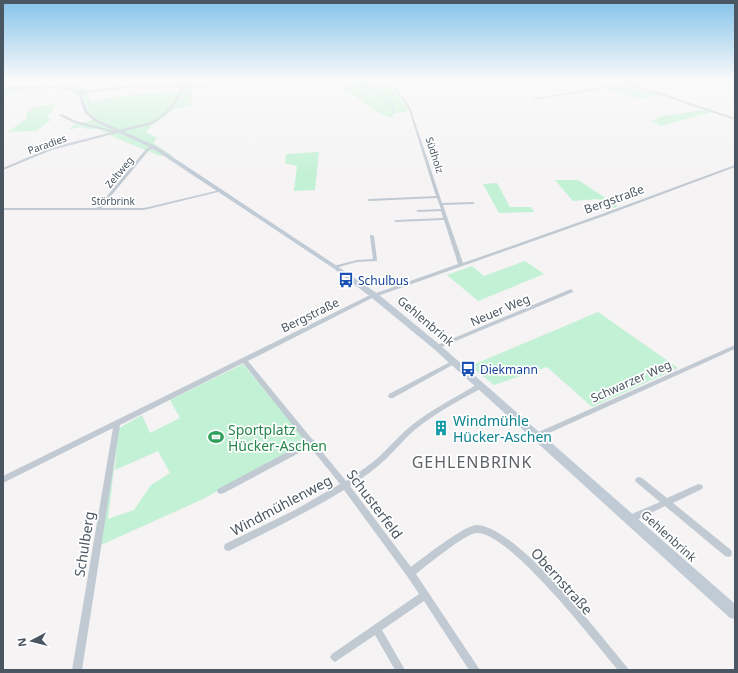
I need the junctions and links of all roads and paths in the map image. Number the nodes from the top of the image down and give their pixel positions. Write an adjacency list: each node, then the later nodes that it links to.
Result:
1 (86, 111): 7 (street, Gehlenbrink)
2 (168, 111): 7 (street, Paradies)
3 (410, 111): 13 (street, Südholz)
4 (712, 111): 6 (street)
5 (61, 115): 8 (street)
6 (735, 119)
7 (121, 131): 8 (street, Paradies); 9 (street, Gehlenbrink)
8 (114, 132): 11 (street, Paradies)
9 (154, 147): 12 (street, Gehlenbrink); 18 (street, Zeltweg)
10 (735, 166): 24 (street, Bergstraße)
11 (3, 169)
12 (220, 191): 18 (street, Störbrink); 25 (street, Gehlenbrink)
13 (439, 197): 14 (street); 16 (street, Südholz)
14 (369, 200)
15 (473, 203): 16 (street)
16 (441, 204): 19 (street, Südholz)
17 (3, 209): 18 (street, Störbrink)
18 (98, 209)
19 (443, 210): 20 (street); 21 (street, Südholz)
20 (418, 211)
21 (446, 219): 22 (street); 24 (street, Südholz)
22 (396, 221)
23 (372, 236): 25 (street)
24 (461, 265): 27 (street, Bergstraße)
25 (335, 267): 27 (street, Gehlenbrink)
26 (571, 292): 28 (street, Neuer Weg)
27 (375, 296): 28 (street, Gehlenbrink); 30 (street, Bergstraße)
28 (437, 347): 31 (street, Gehlenbrink)
29 (735, 347): 35 (street, Schwarzer Weg)
30 (244, 360): 34 (street, Bergstraße); 36 (street, Schusterfeld)
31 (454, 362): 32 (street, Gehlenbrink); 33 (street)
32 (480, 386): 35 (street, Gehlenbrink); 39 (street, Windmühlenweg)
33 (390, 396)
34 (117, 423): 37 (street, Bergstraße); 51 (street, Schulberg)
35 (536, 436): 43 (street, Gehlenbrink)
36 (312, 442): 39 (street, Schusterfeld); 41 (street)
37 (3, 480)
38 (638, 480): 42 (street)
39 (345, 485): 44 (street, Windmühlenweg); 46 (street, Schusterfeld)
40 (699, 487): 42 (street)
41 (221, 491)
42 (666, 503): 43 (street); 45 (street)
43 (630, 520): 48 (street, Gehlenbrink)
44 (228, 547)
45 (728, 553)
46 (410, 573): 47 (street, Schusterfeld); 54 (street, Obernstraße)
47 (425, 595): 49 (street); 53 (street, Schusterfeld)
48 (735, 613)
49 (377, 629): 50 (street); 52 (street)
50 (335, 657)
51 (77, 670)
52 (400, 670)
53 (475, 670)
54 (624, 670)

